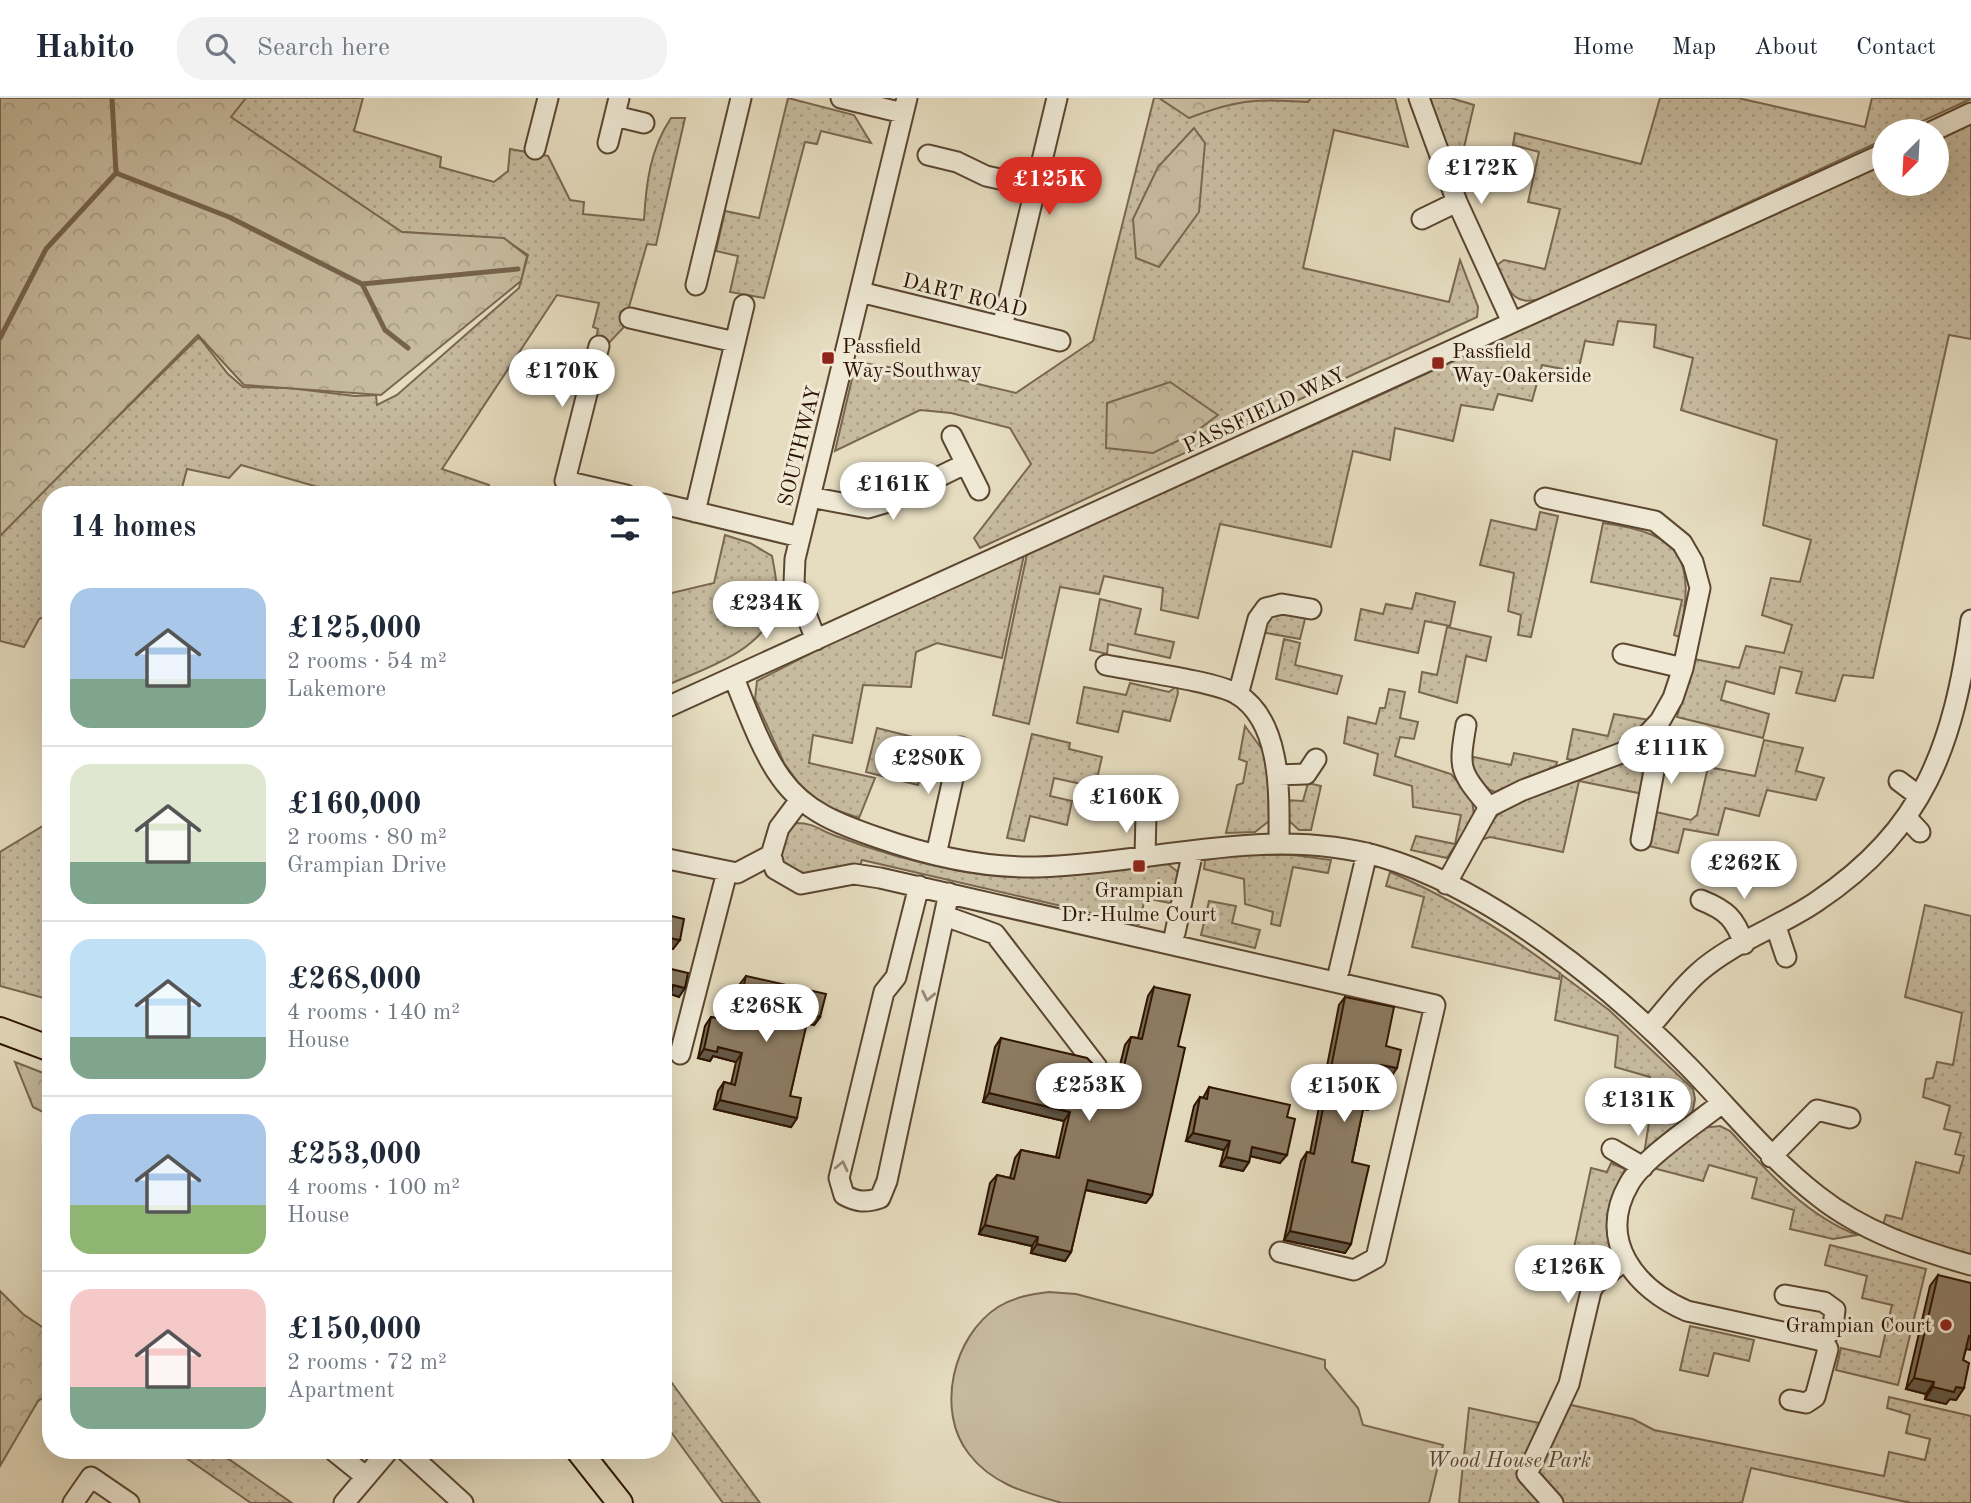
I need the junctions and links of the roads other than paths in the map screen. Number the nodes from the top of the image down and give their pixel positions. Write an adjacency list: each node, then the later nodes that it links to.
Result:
1 (548, 98): 12 (street)
2 (741, 98): 18 (street)
3 (841, 98): 6 (street)
4 (1057, 98): 15 (street)
5 (1419, 98): 16 (street)
6 (905, 105): 19 (street, SOUTHWAY)
7 (617, 107): 9 (street); 11 (street)
8 (1971, 113): 10 (street)
9 (644, 122)
10 (1950, 123)
11 (608, 144)
12 (535, 149)
13 (928, 155): 15 (street)
14 (1872, 159): 22 (street, PASSFIELD WAY)
15 (1035, 187): 23 (street)
16 (1457, 202): 17 (street); 22 (street)
17 (1422, 219)
18 (696, 285)
19 (860, 292): 23 (street, DART ROAD); 31 (street, SOUTHWAY)
20 (744, 304): 25 (street)
21 (630, 318): 25 (street)
22 (1512, 322): 38 (street, PASSFIELD WAY)
23 (1002, 327): 24 (street, DART ROAD)
24 (1060, 341)
25 (735, 342): 34 (street)
26 (599, 346): 29 (street)
27 (952, 436): 28 (street)
28 (965, 464): 30 (street); 31 (street)
29 (587, 486)
30 (979, 490)
31 (810, 497): 35 (street, SOUTHWAY)
32 (1545, 498): 41 (street)
33 (672, 506): 34 (street)
34 (695, 512): 35 (street)
35 (800, 537): 38 (street, SOUTHWAY)
36 (1311, 609): 43 (street)
37 (1971, 620): 45 (street)
38 (816, 640): 42 (street, PASSFIELD WAY)
39 (1623, 654): 41 (street)
40 (1106, 665): 43 (street)
41 (1683, 668): 47 (street)
42 (733, 678): 44 (street, PASSFIELD WAY); 53 (street)
43 (1238, 695): 50 (street)
44 (672, 705)
45 (1963, 716): 52 (street)
46 (1466, 725): 54 (street)
47 (1642, 740): 54 (street); 58 (street)
48 (960, 747): 63 (street)
49 (1316, 759): 50 (street)
50 (1277, 775): 59 (street)
51 (1899, 781): 52 (street)
52 (1919, 796): 56 (street)
53 (800, 800): 62 (street); 63 (street)
54 (1489, 807): 67 (street)
55 (1146, 814): 64 (street)
56 (1906, 817): 57 (street); 72 (street)
57 (1920, 832)
58 (1641, 840)
59 (1279, 843): 60 (street); 61 (street)
60 (1193, 851): 64 (street); 73 (street)
61 (1367, 853): 67 (street); 76 (street)
62 (771, 855): 66 (street); 68 (street)
63 (936, 855): 64 (street)
64 (1145, 858)
65 (672, 860): 66 (street)
66 (727, 872): 80 (street)
67 (1446, 884): 77 (street)
68 (919, 886): 69 (street); 71 (street, one-way to 68)
69 (949, 894): 71 (street); 87 (street)
70 (1701, 900): 74 (street)
71 (945, 916): 81 (street)
72 (1776, 927): 74 (street); 75 (street)
73 (1175, 933)
74 (1744, 944): 77 (street)
75 (1786, 957)
76 (1339, 971)
77 (1648, 1028): 82 (street)
78 (0, 1030): 79 (main road)
79 (42, 1046)
80 (680, 1054)
81 (1097, 1067)
82 (1722, 1103): 85 (street); 86 (street)
83 (1850, 1118): 85 (street)
84 (1612, 1149): 86 (street)
85 (1771, 1157): 89 (street)
86 (1643, 1167): 88 (street)
87 (1280, 1252)
88 (1624, 1261): 91 (street); 103 (street)
89 (1971, 1265)
90 (1786, 1295): 91 (street)
91 (1823, 1341): 92 (street)
92 (1790, 1400)
93 (344, 1459): 97 (street)
94 (381, 1459): 97 (street)
95 (415, 1459): 101 (street)
96 (585, 1459): 102 (main road)
97 (366, 1476): 100 (street)
98 (73, 1503): 99 (street)
99 (129, 1503)
100 (344, 1503)
101 (462, 1503)
102 (620, 1503)
103 (1553, 1503)

